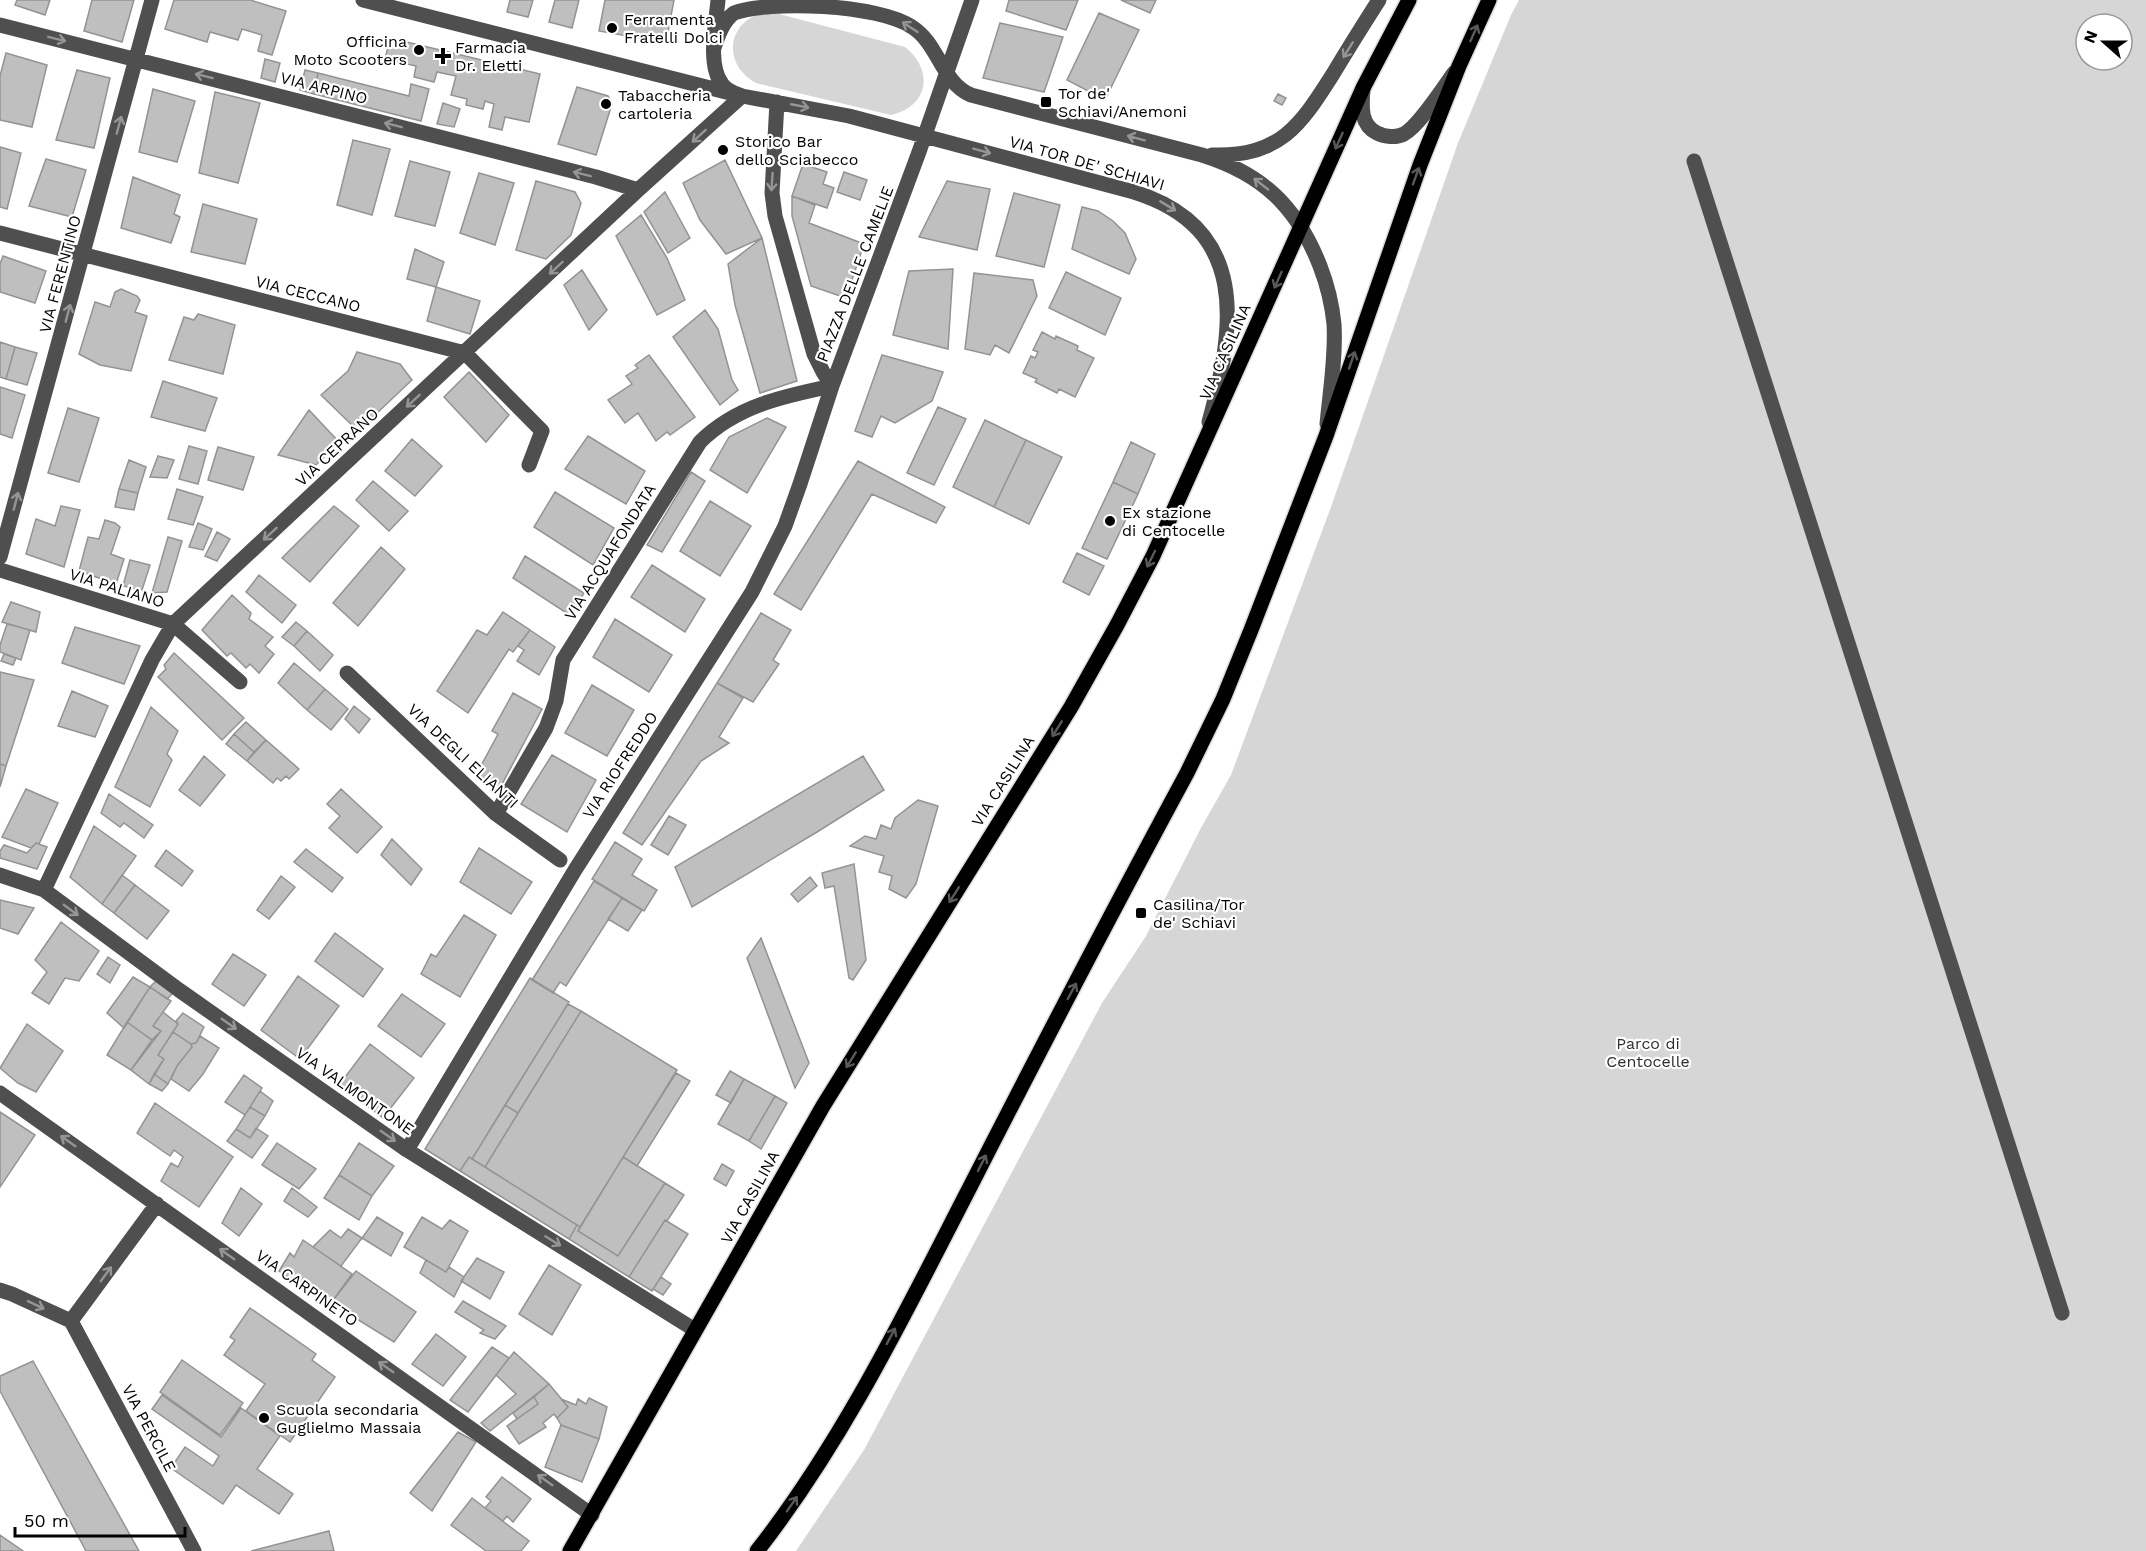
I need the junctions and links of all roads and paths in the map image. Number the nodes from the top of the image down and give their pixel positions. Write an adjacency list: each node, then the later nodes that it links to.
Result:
1 (152, 0): 11 (street, VIA FERENTINO)
2 (363, 0): 15 (street)
3 (718, 0): 10 (street)
4 (972, 0): 13 (street, PIAZZA DELLE CAMELIE)
5 (1379, 0): 18 (street, one-way to 18)
6 (1410, 0): 14 (main road, VIA CASILINA)
7 (1489, 0): 12 (main road, one-way to 7)
8 (829, 1): 10 (street); 13 (street, one-way to 8)
9 (0, 25): 11 (street, VIA ARPINO, one-way to 11)
10 (714, 48): 15 (street)
11 (136, 59): 20 (street, VIA ARPINO, one-way to 11); 23 (street, VIA FERENTINO, one-way to 11)
12 (1459, 66): 14 (street); 26 (main road, one-way to 12)
13 (946, 72): 17 (street, PIAZZA DELLE CAMELIE); 18 (street, one-way to 13)
14 (1363, 88): 21 (main road, VIA CASILINA, one-way to 21)
15 (742, 96): 16 (street); 20 (street, VIA CEPRANO, one-way to 20)
16 (777, 102): 17 (street, one-way to 17); 25 (street, PIAZZA DELLE CAMELIE, one-way to 25)
17 (926, 136): 25 (street, PIAZZA DELLE CAMELIE); 28 (street, VIA TOR DE' SCHIAVI, one-way to 28)
18 (1193, 153): 21 (street, one-way to 18)
19 (1695, 161): 42 (street)
20 (638, 190): 24 (street, VIA CEPRANO, one-way to 24)
21 (1302, 226): 26 (street); 28 (main road, VIA CASILINA, one-way to 28)
22 (0, 233): 23 (street, VIA CECCANO)
23 (83, 256): 24 (street, VIA CECCANO); 29 (street, VIA FERENTINO, one-way to 23)
24 (465, 353): 27 (street); 31 (street, VIA CEPRANO, one-way to 31)
25 (832, 386): 34 (street, VIA ACQUAFONDATA); 39 (street, VIA RIOFREDDO)
26 (1326, 436): 48 (main road, one-way to 26)
27 (529, 465)
28 (1193, 467): 44 (main road, VIA CASILINA, one-way to 44)
29 (0, 557)
30 (0, 570): 31 (street, VIA PALIANO)
31 (173, 624): 33 (street, VIA PALIANO); 37 (street, VIA CEPRANO)
32 (347, 673): 34 (street, VIA DEGLI ELIANTI)
33 (240, 681)
34 (496, 814): 35 (street, VIA DEGLI ELIANTI)
35 (560, 860)
36 (0, 875): 37 (street, VIA VALMONTONE)
37 (44, 890): 39 (street, VIA VALMONTONE, one-way to 39)
38 (0, 1093): 40 (street, VIA CARPINETO, one-way to 38)
39 (407, 1150): 44 (street, VIA VALMONTONE, one-way to 44)
40 (157, 1204): 43 (street, one-way to 40); 45 (street, VIA CARPINETO, one-way to 40)
41 (0, 1290): 43 (street, one-way to 43)
42 (2062, 1313)
43 (71, 1321): 46 (street, VIA PERCILE)
44 (695, 1330): 45 (main road, VIA CASILINA)
45 (592, 1515): 47 (main road, VIA CASILINA)
46 (194, 1551)
47 (570, 1551)
48 (758, 1551)

